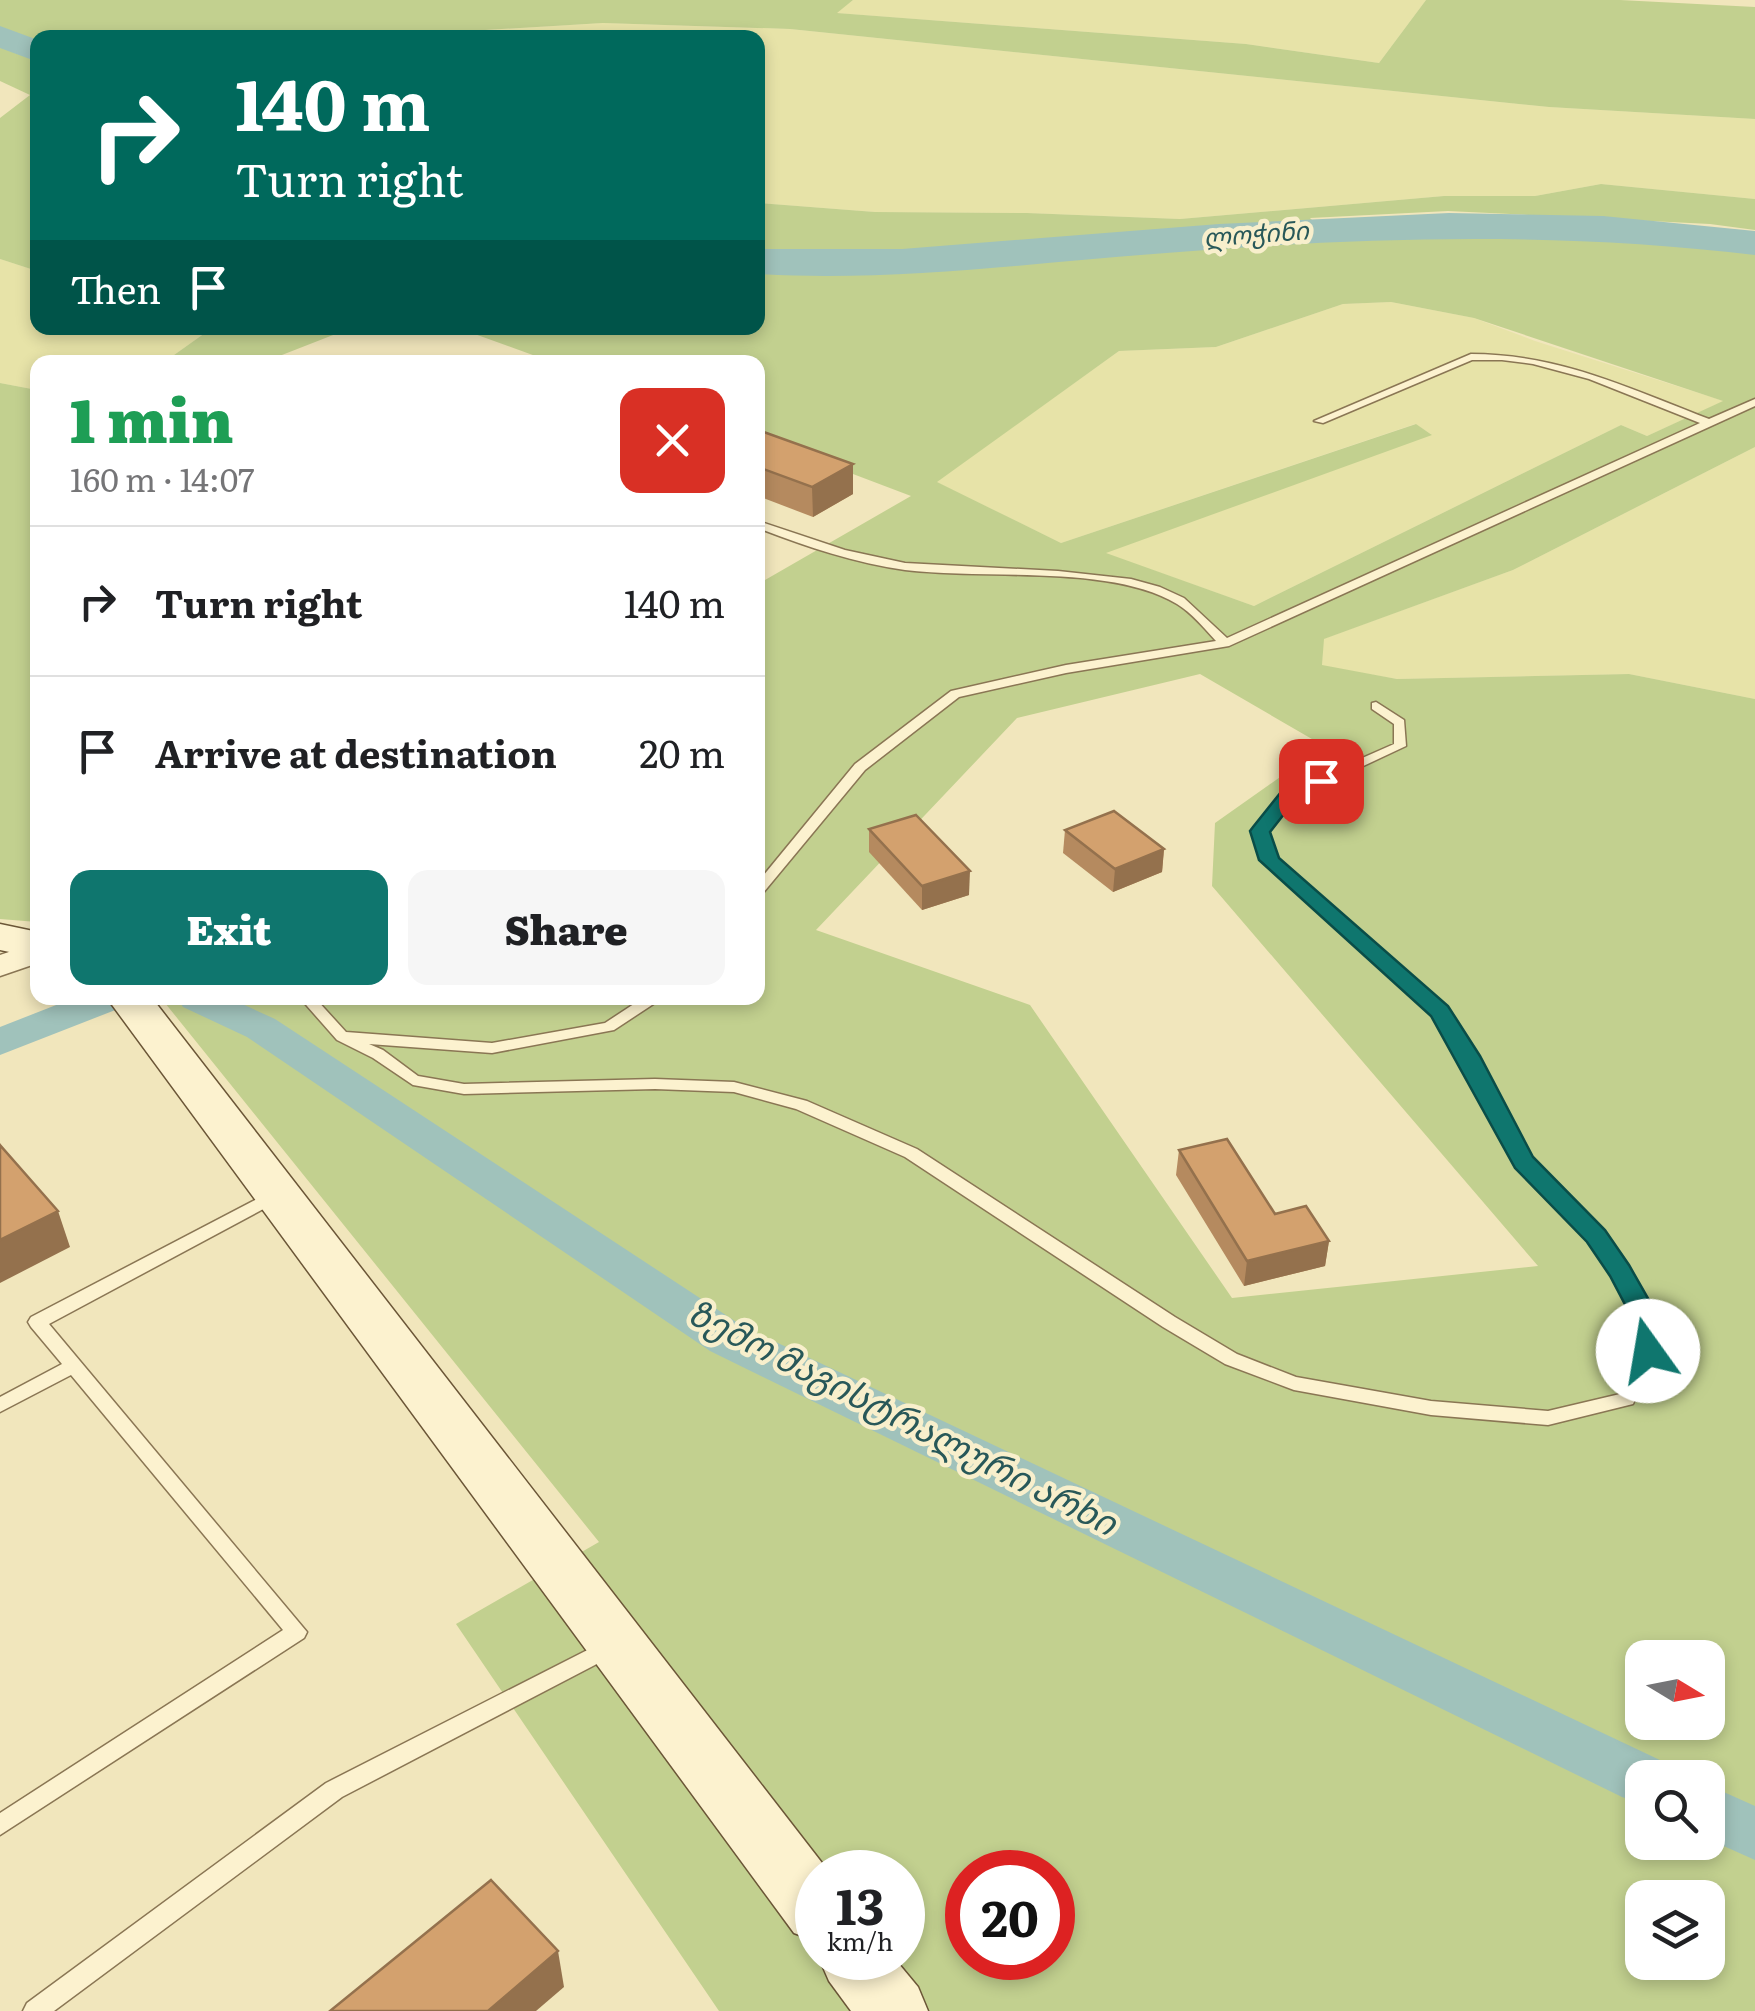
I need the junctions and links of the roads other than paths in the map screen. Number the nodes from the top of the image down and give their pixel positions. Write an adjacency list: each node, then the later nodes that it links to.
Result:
1 (1755, 402): 3 (lane)
2 (1319, 421): 3 (lane)
3 (1709, 423): 5 (lane)
4 (765, 527): 5 (lane)
5 (1224, 642): 7 (lane)
6 (1376, 706): 15 (lane)
7 (765, 882)
8 (0, 936): 9 (street)
9 (30, 945)
10 (30, 952): 11 (street)
11 (0, 966)
12 (313, 1005): 15 (lane)
13 (642, 1005): 15 (lane)
14 (137, 1007): 16 (street)
15 (342, 1038)
16 (280, 1193): 17 (lane); 19 (street)
17 (73, 1366): 18 (lane); 20 (lane)
18 (0, 1405)
19 (618, 1644): 21 (street); 23 (lane)
20 (0, 1825)
21 (795, 1880)
22 (869, 1980): 24 (street)
23 (35, 2011)
24 (892, 2011)

